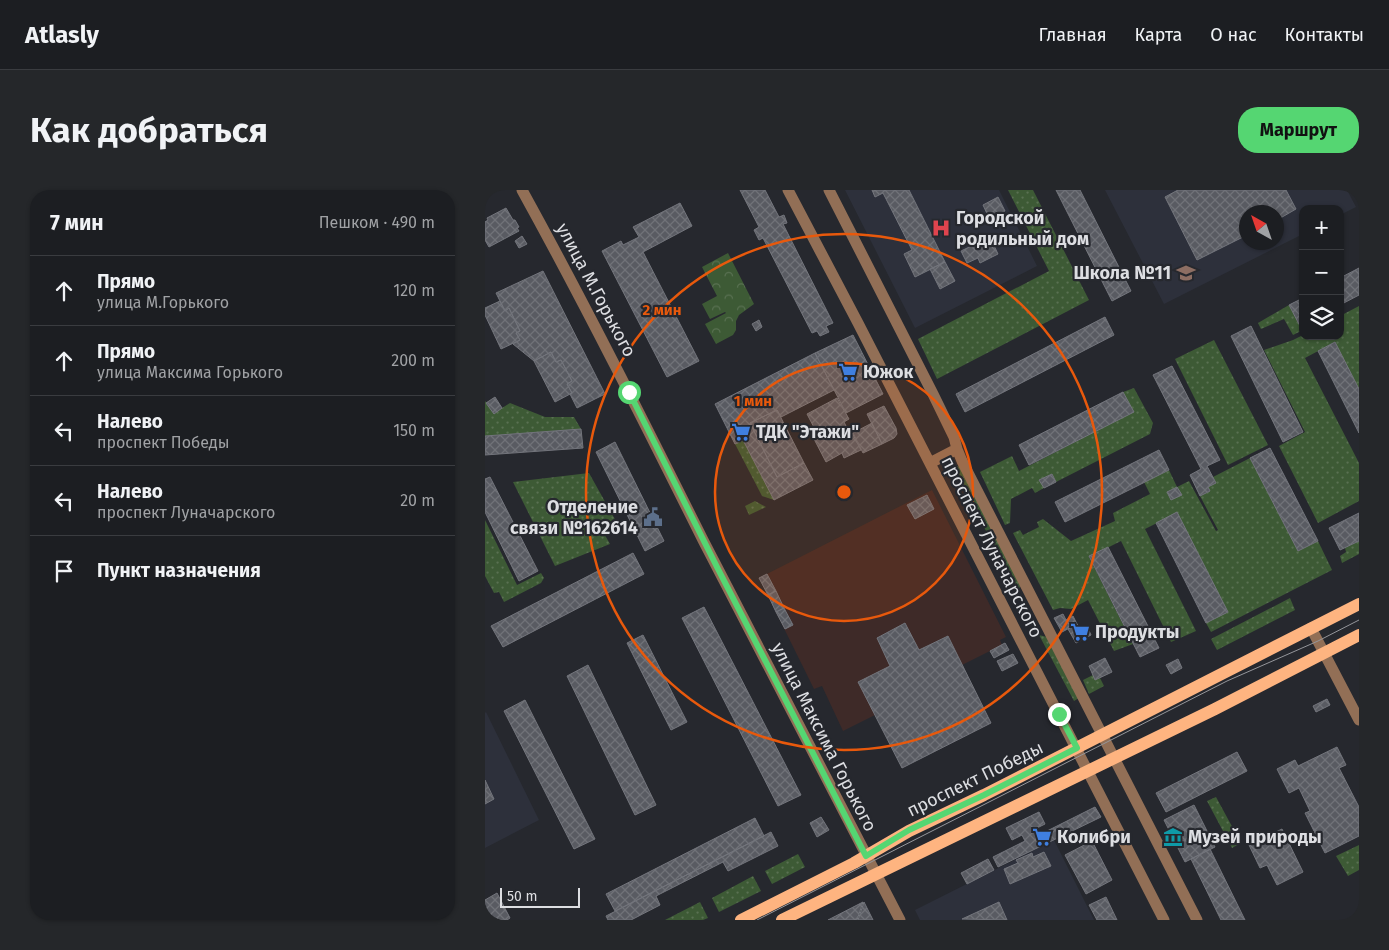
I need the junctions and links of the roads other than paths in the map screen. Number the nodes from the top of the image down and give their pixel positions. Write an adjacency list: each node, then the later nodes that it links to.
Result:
1 (522, 190): 6 (street, улица М.Горького)
2 (788, 190): 5 (street, проспект Луначарского)
3 (829, 190): 4 (street, проспект Луначарского)
4 (957, 449): 5 (street); 12 (street, проспект Луначарского)
5 (929, 463): 13 (street, проспект Луначарского)
6 (718, 569): 16 (street, улица Максима Горького)
7 (1359, 604): 8 (main road, проспект Победы)
8 (1311, 628): 10 (street); 12 (main road, проспект Победы)
9 (1359, 635): 10 (main road)
10 (1325, 654): 11 (street); 14 (main road)
11 (1359, 720)
12 (1102, 734): 13 (main road, проспект Победы); 14 (street, проспект Луначарского)
13 (1077, 748): 15 (street, проспект Луначарского); 16 (main road, проспект Победы)
14 (1113, 757): 15 (main road); 22 (street, проспект Луначарского)
15 (1088, 770): 17 (main road); 21 (street, проспект Луначарского)
16 (866, 856): 17 (street, улица Максима Горького); 18 (main road, проспект Победы)
17 (876, 874): 19 (main road); 20 (street, улица Максима Горького)
18 (741, 920)
19 (783, 920)
20 (900, 920)
21 (1164, 920)
22 (1197, 920)

